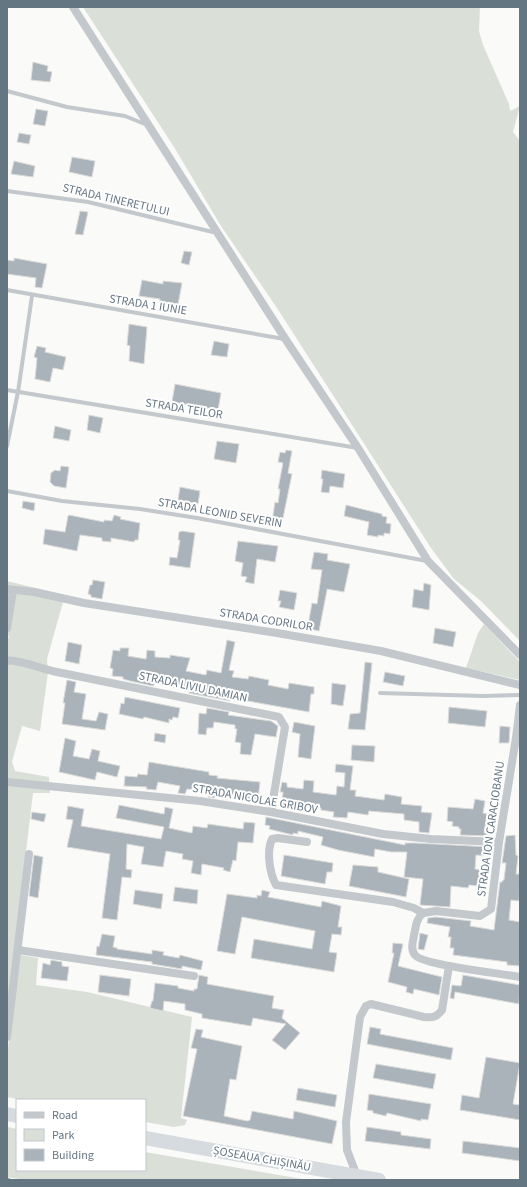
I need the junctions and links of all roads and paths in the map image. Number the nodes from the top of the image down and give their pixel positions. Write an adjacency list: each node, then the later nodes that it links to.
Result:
1 (73, 7): 3 (street)
2 (7, 91): 3 (lane)
3 (151, 127): 5 (street)
4 (7, 191): 5 (lane, STRADA TINERETULUI)
5 (219, 234): 8 (street)
6 (7, 290): 7 (lane, STRADA 1 IUNIE)
7 (32, 296): 8 (lane, STRADA 1 IUNIE); 10 (lane)
8 (286, 340): 12 (street)
9 (7, 390): 10 (lane, STRADA TEILOR)
10 (18, 392): 11 (lane); 12 (lane, STRADA TEILOR)
11 (7, 446)
12 (358, 448): 14 (street)
13 (7, 491): 14 (lane, STRADA LEONID SEVERIN)
14 (428, 561): 17 (street)
15 (10, 590): 16 (street); 19 (street, STRADA CODRILOR)
16 (7, 628)
17 (520, 656)
18 (7, 661): 24 (street, STRADA LIVIU DAMIAN)
19 (520, 685)
20 (380, 693): 21 (lane)
21 (520, 695)
22 (520, 705): 26 (street, STRADA ION CARACIOBANU)
23 (7, 782): 24 (street, STRADA NICOLAE GRIBOV)
24 (271, 812): 26 (street, STRADA NICOLAE GRIBOV)
25 (307, 842): 28 (street, STRADA ION CARACIOBANU)
26 (499, 842): 28 (street, STRADA ION CARACIOBANU)
27 (29, 854): 29 (street)
28 (423, 913): 30 (street)
29 (18, 950): 31 (street); 33 (street)
30 (449, 966): 32 (street); 35 (street)
31 (194, 976)
32 (520, 976)
33 (7, 1037)
34 (146, 1138): 35 (highway, ȘOSEAUA CHIȘINĂU)
35 (357, 1176): 36 (highway, ȘOSEAUA CHIȘINĂU)
36 (379, 1180)

